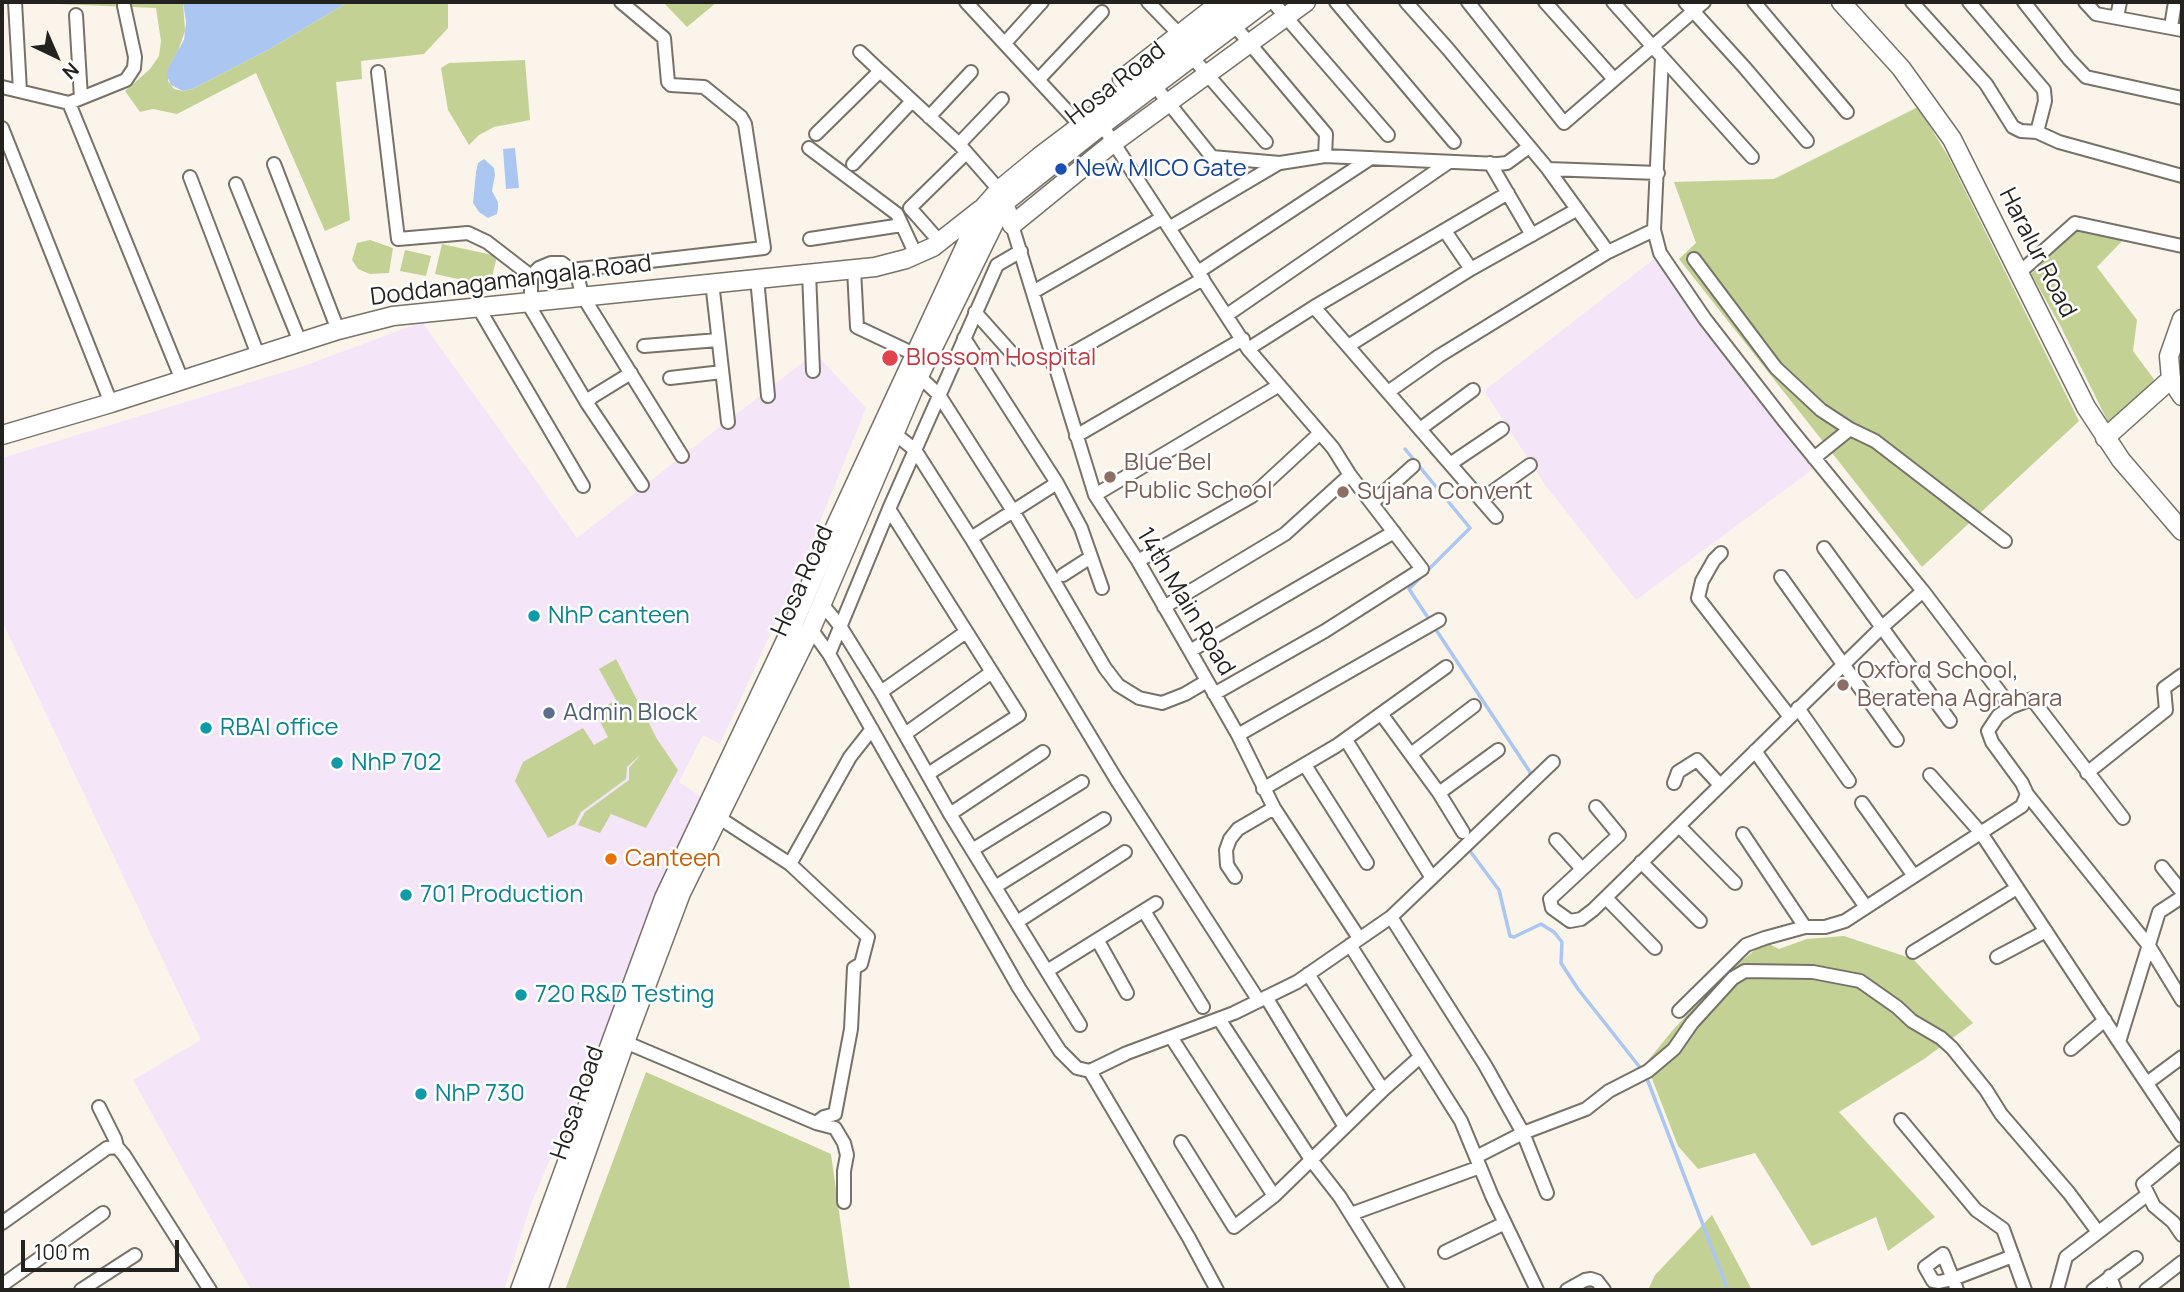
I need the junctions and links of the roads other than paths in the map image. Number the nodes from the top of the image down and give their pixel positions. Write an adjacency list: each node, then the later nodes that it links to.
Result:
1 (15, 2): 48 (street)
2 (621, 2): 100 (street)
3 (1042, 2): 34 (street)
4 (1148, 2): 33 (street)
5 (1244, 2): 56 (main road, Hosa Road)
6 (1265, 2): 31 (main road, Hosa Road)
7 (1273, 2): 30 (street)
8 (1306, 2): 30 (main road)
9 (1336, 2): 64 (street)
10 (1406, 2): 66 (street)
11 (1468, 2): 44 (street)
12 (1545, 2): 44 (street)
13 (1614, 2): 36 (street)
14 (1703, 2): 26 (street)
15 (1754, 2): 54 (street)
16 (1841, 2): 101 (main road, Haralur Road)
17 (1912, 2): 59 (street)
18 (1969, 2): 59 (street)
19 (2024, 2): 49 (street)
20 (2085, 2): 29 (street)
21 (2120, 2): 29 (street)
22 (2175, 2): 32 (street)
23 (971, 3): 34 (street)
24 (1217, 3): 33 (main road)
25 (124, 6): 51 (street)
26 (1689, 6): 36 (street); 62 (street)
27 (1102, 12): 45 (street)
28 (76, 15): 51 (street)
29 (2117, 17): 32 (street)
30 (1285, 18): 35 (main road); 61 (street)
31 (1234, 25): 35 (street); 38 (main road, Hosa Road)
32 (2177, 28)
33 (1179, 34): 56 (main road)
34 (1004, 43): 45 (street)
35 (1249, 44): 43 (main road); 69 (street)
36 (1652, 44): 39 (street); 44 (street)
37 (860, 52): 40 (street)
38 (1192, 57): 43 (street); 46 (main road, Hosa Road)
39 (1662, 57): 70 (street); 78 (street)
40 (880, 71): 52 (street); 60 (street)
41 (379, 72): 104 (street)
42 (971, 72): 55 (street)
43 (1207, 75): 53 (main road); 63 (street)
44 (1613, 78)
45 (1039, 79): 56 (street)
46 (1155, 86): 53 (street); 57 (main road, Hosa Road)
47 (2, 87): 48 (street)
48 (20, 91): 51 (street)
49 (2182, 98)
50 (1002, 99): 68 (street)
51 (75, 101): 133 (street)
52 (912, 101): 55 (street); 76 (street)
53 (1168, 103): 65 (main road); 73 (street)
54 (1847, 112)
55 (929, 117): 68 (street)
56 (1077, 121): 82 (main road)
57 (1102, 125): 65 (street); 82 (main road, Hosa Road)
58 (2, 128): 140 (street)
59 (2037, 132): 79 (street)
60 (816, 134)
61 (1388, 135)
62 (1807, 141)
63 (1266, 142)
64 (1454, 142)
65 (1114, 143): 85 (main road); 86 (street)
66 (1529, 147): 74 (street); 77 (street)
67 (809, 148): 87 (street)
68 (962, 149): 82 (street); 92 (street)
69 (1325, 156): 71 (street); 73 (street)
70 (1752, 157)
71 (1372, 158): 72 (street); 103 (street)
72 (1449, 162): 74 (street); 113 (street)
73 (1279, 163): 86 (street)
74 (1490, 163): 83 (street)
75 (274, 164): 115 (street)
76 (853, 164)
77 (1548, 169): 78 (street); 84 (street)
78 (1658, 173): 88 (street)
79 (2182, 176)
80 (190, 177): 123 (street)
81 (236, 184): 118 (street)
82 (999, 192): 85 (main road); 85 (main road, Hosa Road)
83 (1508, 193): 89 (street); 90 (street)
84 (1576, 210): 90 (street); 95 (street)
85 (997, 218): 92 (main road, Doddanagamangala Road); 94 (street, 14th Main Road); 122 (main road, Hosa Road); 130 (main road, Hosa Road)
86 (1165, 223): 103 (street); 107 (street)
87 (902, 225): 91 (street); 96 (street)
88 (1654, 230): 95 (street); 153 (street)
89 (1445, 231): 99 (street); 111 (street)
90 (1532, 234): 99 (street)
91 (810, 239)
92 (940, 242): 96 (main road, Doddanagamangala Road)
93 (2182, 246): 101 (street)
94 (1021, 251): 107 (street, 14th Main Road); 112 (street)
95 (1608, 252): 136 (street)
96 (916, 255): 98 (main road, Doddanagamangala Road)
97 (1694, 259): 145 (street)
98 (854, 269): 102 (main road, Doddanagamangala Road); 122 (street)
99 (1471, 269): 121 (street)
100 (572, 270): 104 (street); 108 (street)
101 (2019, 272): 150 (main road, Haralur Road)
102 (809, 273): 105 (main road, Doddanagamangala Road); 127 (street)
103 (1200, 275): 113 (street); 126 (street)
104 (531, 276): 109 (street)
105 (757, 278): 106 (main road, Doddanagamangala Road); 138 (street)
106 (712, 282): 108 (main road, Doddanagamangala Road); 117 (street)
107 (1033, 292): 126 (street, 14th Main Road)
108 (582, 295): 109 (main road, Doddanagamangala Road); 129 (street)
109 (529, 302): 110 (main road, Doddanagamangala Road); 141 (street)
110 (478, 307): 115 (main road, Doddanagamangala Road); 160 (street)
111 (1314, 307): 119 (street); 121 (street)
112 (975, 312): 116 (street); 124 (street)
113 (1227, 315): 119 (street)
114 (2182, 319): 132 (main road)
115 (338, 330): 118 (main road, Doddanagamangala Road)
116 (964, 338): 137 (street); 158 (street)
117 (718, 340): 120 (street); 128 (street)
118 (300, 342): 123 (main road, Doddanagamangala Road)
119 (1245, 344): 134 (street); 149 (street)
120 (644, 346)
121 (1348, 346): 136 (street)
122 (914, 354): 169 (main road, Hosa Road)
123 (258, 355): 133 (main road, Doddanagamangala Road)
124 (1017, 359)
125 (2182, 362): 132 (street)
126 (1053, 364): 149 (street, 14th Main Road)
127 (813, 371)
128 (722, 372): 131 (street); 142 (street)
129 (631, 373): 141 (street); 152 (street)
130 (919, 376): 137 (street); 146 (main road, Hosa Road)
131 (670, 378)
132 (2171, 379): 139 (main road); 150 (main road)
133 (181, 380): 140 (main road, Doddanagamangala Road)
134 (1279, 386): 147 (street); 161 (street)
135 (1473, 390): 143 (street)
136 (1388, 392): 143 (street)
137 (939, 395): 151 (street); 165 (street)
138 (768, 396)
139 (2182, 396)
140 (111, 403): 148 (main road, Doddanagamangala Road)
141 (587, 403): 159 (street)
142 (728, 422)
143 (1420, 429): 154 (street)
144 (1502, 429): 154 (street)
145 (1850, 429): 153 (street); 171 (street)
146 (894, 433): 151 (street); 169 (main road, Hosa Road)
147 (1320, 433): 157 (street); 175 (street)
148 (2, 435)
149 (1076, 436): 161 (street, 14th Main Road)
150 (2105, 438): 167 (main road, Haralur Road)
151 (915, 450): 164 (street); 170 (street)
152 (682, 456)
153 (1814, 458): 179 (street)
154 (1450, 464): 162 (street)
155 (1530, 465): 162 (street)
156 (1413, 466): 163 (street)
157 (1350, 475): 163 (street); 181 (street)
158 (1057, 483): 165 (street); 174 (street)
159 (642, 485)
160 (583, 486)
161 (1095, 495): 175 (street, 14th Main Road)
162 (1481, 500): 166 (street)
163 (1372, 503): 168 (street)
164 (888, 509): 183 (street); 186 (street)
165 (1013, 511): 170 (street); 193 (street)
166 (1496, 517)
167 (2182, 531)
168 (1394, 532): 187 (street); 195 (street)
169 (841, 536): 180 (main road, Hosa Road); 313 (main road, Hosa Road)
170 (971, 538): 266 (street)
171 (2005, 541)
172 (1824, 548): 185 (street)
173 (1721, 553): 198 (street)
174 (1091, 556): 176 (street); 178 (street)
175 (1138, 561): 181 (street, 14th Main Road)
176 (1063, 575)
177 (1782, 577): 189 (street)
178 (1102, 588)
179 (1923, 591): 185 (street); 197 (street)
180 (822, 604): 183 (street); 184 (main road, Hosa Road)
181 (1164, 607): 187 (street, 14th Main Road)
182 (1439, 620): 203 (street)
183 (840, 626): 188 (street); 194 (street)
184 (811, 628): 188 (street); 226 (main road, Hosa Road)
185 (1881, 628): 189 (street); 200 (street)
186 (967, 632): 191 (street); 194 (street)
187 (1190, 651): 193 (street, 14th Main Road)
188 (829, 654): 201 (street)
189 (1844, 664): 198 (street); 205 (street)
190 (1446, 667): 199 (street)
191 (992, 672): 202 (street); 213 (street)
192 (2182, 675): 212 (street)
193 (1207, 681): 195 (street, 14th Main Road)
194 (881, 692): 202 (street)
195 (1214, 694): 203 (street, 14th Main Road)
196 (1474, 706): 209 (street)
197 (2011, 707): 212 (street); 221 (street)
198 (1794, 713): 207 (street); 215 (street)
199 (1382, 715): 204 (street); 209 (street)
200 (1950, 721)
201 (872, 730): 238 (street); 279 (street)
202 (905, 734): 213 (street)
203 (1238, 735): 219 (street, 14th Main Road)
204 (1346, 740): 211 (street); 243 (street)
205 (1897, 740)
206 (1498, 750): 220 (street)
207 (1755, 751): 218 (street); 250 (street)
208 (1042, 752): 225 (street)
209 (1411, 754): 220 (street)
210 (1553, 762): 243 (street)
211 (1304, 765): 219 (street); 237 (street)
212 (2087, 772): 227 (street)
213 (928, 774): 225 (street)
214 (1930, 775): 231 (street)
215 (1849, 781)
216 (1082, 782): 234 (street)
217 (1674, 783): 218 (street)
218 (1720, 785): 229 (street)
219 (1263, 789): 224 (street, 14th Main Road)
220 (1439, 793): 230 (street)
221 (2027, 794): 231 (street); 259 (street)
222 (1862, 803): 241 (street)
223 (1596, 807): 240 (street)
224 (1274, 808): 242 (street); 258 (street, 14th Main Road)
225 (950, 814): 234 (street)
226 (719, 817): 238 (street); 274 (main road, Hosa Road)
227 (2123, 818)
228 (1104, 819): 245 (street)
229 (1679, 826): 236 (street); 244 (street)
230 (1463, 832)
231 (1981, 833): 241 (street); 246 (street)
232 (1743, 834): 255 (street)
233 (1556, 839): 240 (street)
234 (972, 850): 245 (street)
235 (1125, 852): 254 (street)
236 (1641, 862): 248 (street); 253 (street)
237 (1367, 863)
238 (790, 864): 284 (street)
239 (2162, 867): 247 (street)
240 (1582, 869): 248 (street)
241 (1914, 876): 250 (street)
242 (1236, 877)
243 (1432, 878): 252 (street)
244 (1735, 883)
245 (995, 887): 254 (street)
246 (2017, 888): 256 (street); 261 (street)
247 (2182, 895): 259 (street)
248 (1605, 898): 260 (street)
249 (1156, 902): 251 (street)
250 (1866, 907): 255 (street)
251 (1144, 911): 257 (street); 268 (street)
252 (1391, 917): 258 (street); 286 (street)
253 (1700, 921)
254 (1017, 922): 263 (street)
255 (1805, 927): 269 (street)
256 (2046, 931): 262 (street); 271 (street)
257 (1098, 941): 263 (street); 265 (street)
258 (1354, 942): 264 (street); 278 (street, 14th Main Road)
259 (2148, 946): 267 (street); 275 (street)
260 (1656, 948)
261 (1913, 952)
262 (1997, 957)
263 (1047, 971): 272 (street)
264 (1308, 974): 266 (street); 281 (street)
265 (1127, 993)
266 (1262, 999): 270 (street); 285 (street)
267 (2182, 1000)
268 (1203, 1007)
269 (1678, 1012)
270 (1219, 1019): 273 (street); 291 (street)
271 (2105, 1020): 275 (street); 276 (street)
272 (1080, 1025)
273 (1171, 1037): 279 (street); 295 (street)
274 (625, 1042): 284 (street); 314 (main road, Hosa Road)
275 (2119, 1042): 280 (street)
276 (2071, 1049)
277 (2182, 1057): 280 (street)
278 (1420, 1058): 281 (street); 292 (street, 14th Main Road)
279 (1090, 1071): 315 (street)
280 (2147, 1083): 287 (street)
281 (1383, 1090): 285 (street)
282 (99, 1107): 289 (street)
283 (1901, 1120): 305 (street)
284 (816, 1123): 296 (street)
285 (1345, 1127): 291 (street)
286 (1523, 1133): 292 (street); 293 (street); 301 (street)
287 (2182, 1136)
288 (1181, 1142): 295 (street)
289 (117, 1147): 299 (street); 312 (street)
290 (2182, 1152): 294 (street)
291 (1312, 1161): 295 (street); 298 (street)
292 (1478, 1162): 298 (street); 300 (street, 14th Main Road)
293 (1547, 1193)
294 (2147, 1195): 301 (street); 302 (street)
295 (1274, 1196)
296 (844, 1202)
297 (103, 1213): 309 (street)
298 (1351, 1214): 316 (street)
299 (2, 1223)
300 (1505, 1223): 303 (street); 317 (street, 14th Main Road)
301 (2098, 1232): 321 (street)
302 (2182, 1235)
303 (1445, 1252)
304 (135, 1255): 311 (street)
305 (2013, 1256): 310 (street); 320 (street)
306 (2137, 1258): 308 (street)
307 (2182, 1262): 324 (street)
308 (2110, 1276): 322 (street); 323 (street)
309 (6, 1284)
310 (1955, 1284)
311 (81, 1290)
312 (210, 1290)
313 (520, 1290)
314 (538, 1290)
315 (1217, 1290)
316 (1398, 1290)
317 (1537, 1290)
318 (1567, 1290): 319 (street)
319 (1604, 1290)
320 (2025, 1290)
321 (2057, 1290)
322 (2093, 1290)
323 (2115, 1290)
324 (2146, 1290)

